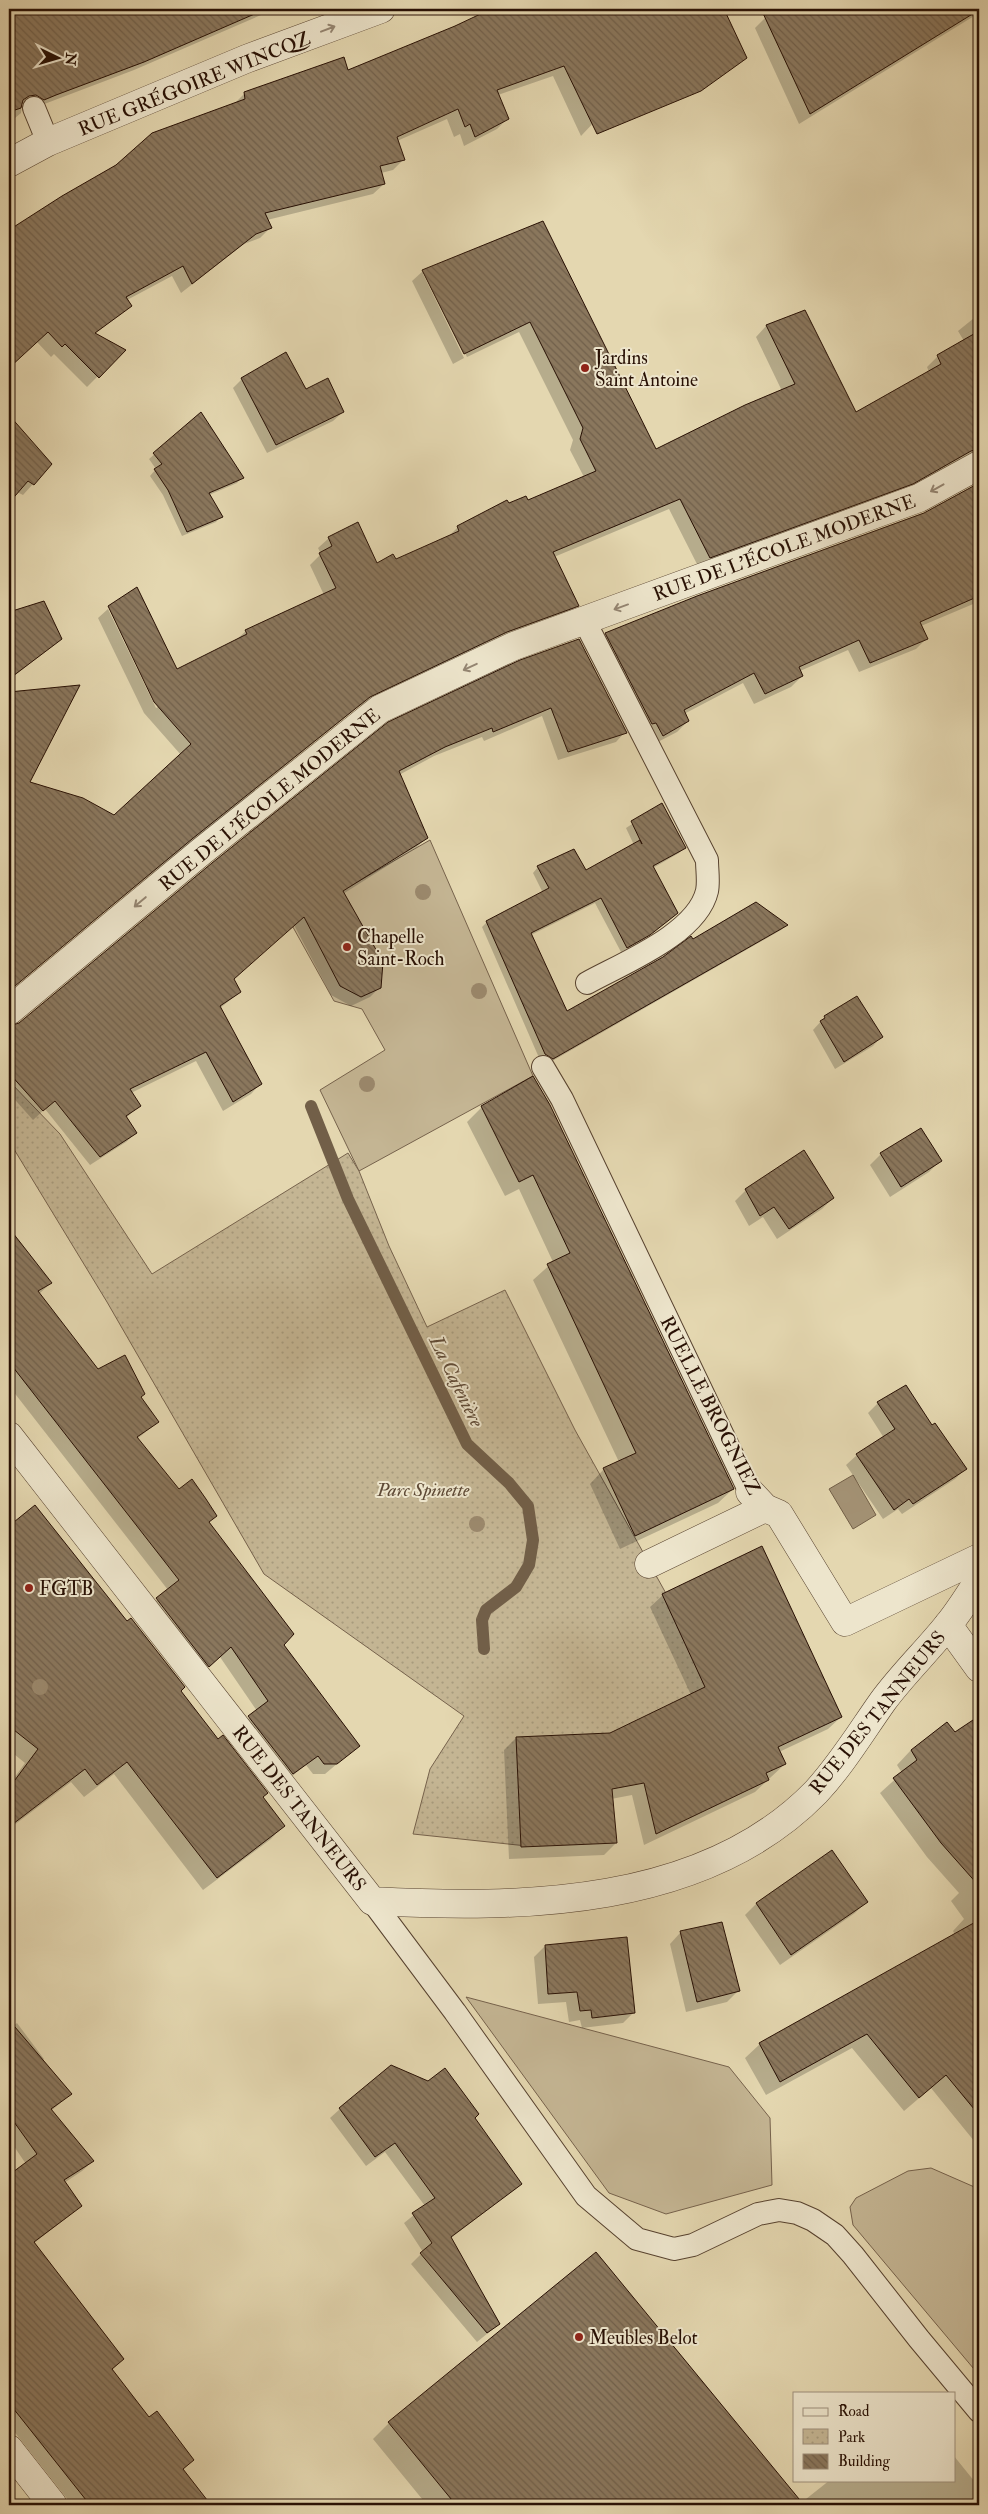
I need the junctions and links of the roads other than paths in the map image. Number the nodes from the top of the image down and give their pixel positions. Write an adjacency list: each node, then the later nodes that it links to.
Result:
1 (382, 9): 3 (street, RUE GRÉGOIRE WINCQZ, one-way to 1)
2 (34, 108): 3 (lane)
3 (48, 142): 4 (street, RUE GRÉGOIRE WINCQZ)
4 (9, 163)
5 (979, 464): 6 (street, RUE DE L'ÉCOLE MODERNE, one-way to 6)
6 (584, 620): 7 (lane); 8 (street, RUE DE L'ÉCOLE MODERNE, one-way to 8)
7 (587, 983)
8 (9, 1011)
9 (543, 1067): 11 (lane, RUELLE BROGNIEZ)
10 (9, 1436): 17 (street, RUE DES TANNEURS)
11 (758, 1500): 12 (street, RUELLE BROGNIEZ); 13 (street)
12 (979, 1558)
13 (649, 1564)
14 (979, 1580): 15 (street, RUE DES TANNEURS)
15 (948, 1625): 16 (street, RUE DES TANNEURS); 17 (street, RUE DES TANNEURS)
16 (979, 1668)
17 (372, 1901): 18 (lane)
18 (979, 2411)
19 (9, 2449): 20 (street)
20 (53, 2505)

